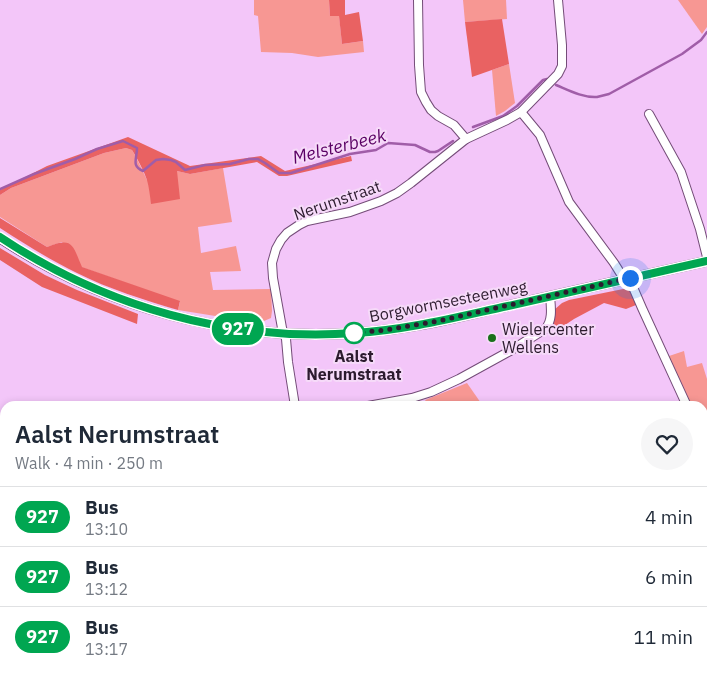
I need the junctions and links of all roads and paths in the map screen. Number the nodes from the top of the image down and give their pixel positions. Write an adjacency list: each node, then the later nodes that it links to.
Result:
1 (418, 0): 5 (street)
2 (558, 0): 3 (street, Nerumstraat)
3 (521, 112): 5 (street, Nerumstraat); 8 (street)
4 (649, 114): 7 (street)
5 (466, 139): 10 (street, Nerumstraat)
6 (0, 238): 10 (main road, Borgwormsesteenweg)
7 (707, 259): 8 (main road, Borgwormsesteenweg)
8 (627, 279): 9 (main road, Borgwormsesteenweg); 13 (street)
9 (550, 296): 10 (main road, Borgwormsesteenweg); 12 (street)
10 (284, 334): 11 (street, Nerumstraat)
11 (295, 401)
12 (396, 401)
13 (684, 401)

